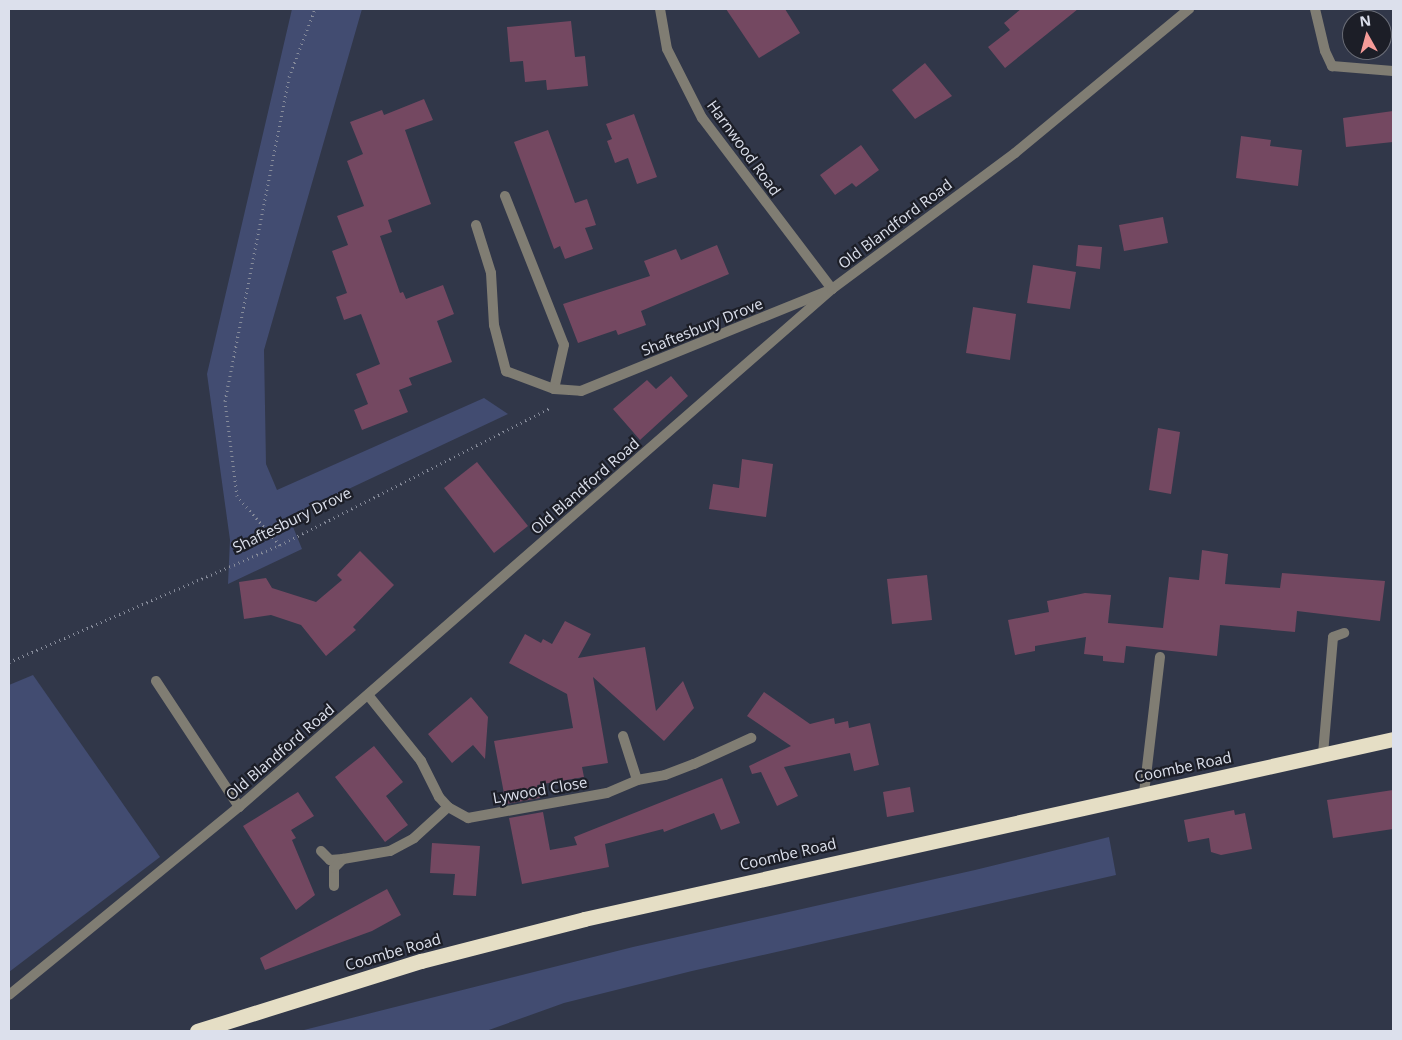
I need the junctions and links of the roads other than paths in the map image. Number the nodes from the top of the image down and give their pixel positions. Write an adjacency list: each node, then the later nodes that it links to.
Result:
1 (660, 9): 7 (street, Harnwood Road)
2 (1189, 9): 7 (street, Old Blandford Road)
3 (1316, 9): 4 (street)
4 (1393, 71)
5 (505, 196): 8 (street)
6 (476, 225): 8 (street, Shaftesbury Drove)
7 (832, 290): 8 (street, Shaftesbury Drove); 12 (street, Old Blandford Road)
8 (554, 389)
9 (1344, 633): 16 (street)
10 (1160, 657): 18 (street)
11 (156, 681): 19 (street)
12 (368, 695): 19 (street, Old Blandford Road); 20 (street, Lywood Close)
13 (624, 736): 17 (street)
14 (751, 738): 17 (street, Lywood Close)
15 (1393, 739): 16 (highway, Coombe Road)
16 (1323, 754): 18 (highway, Coombe Road)
17 (637, 780): 20 (street, Lywood Close)
18 (1144, 793): 25 (highway, Coombe Road)
19 (239, 807): 24 (street, Old Blandford Road)
20 (448, 807): 22 (street)
21 (321, 851): 22 (street)
22 (343, 859): 23 (street)
23 (334, 886)
24 (9, 995)
25 (197, 1031)

